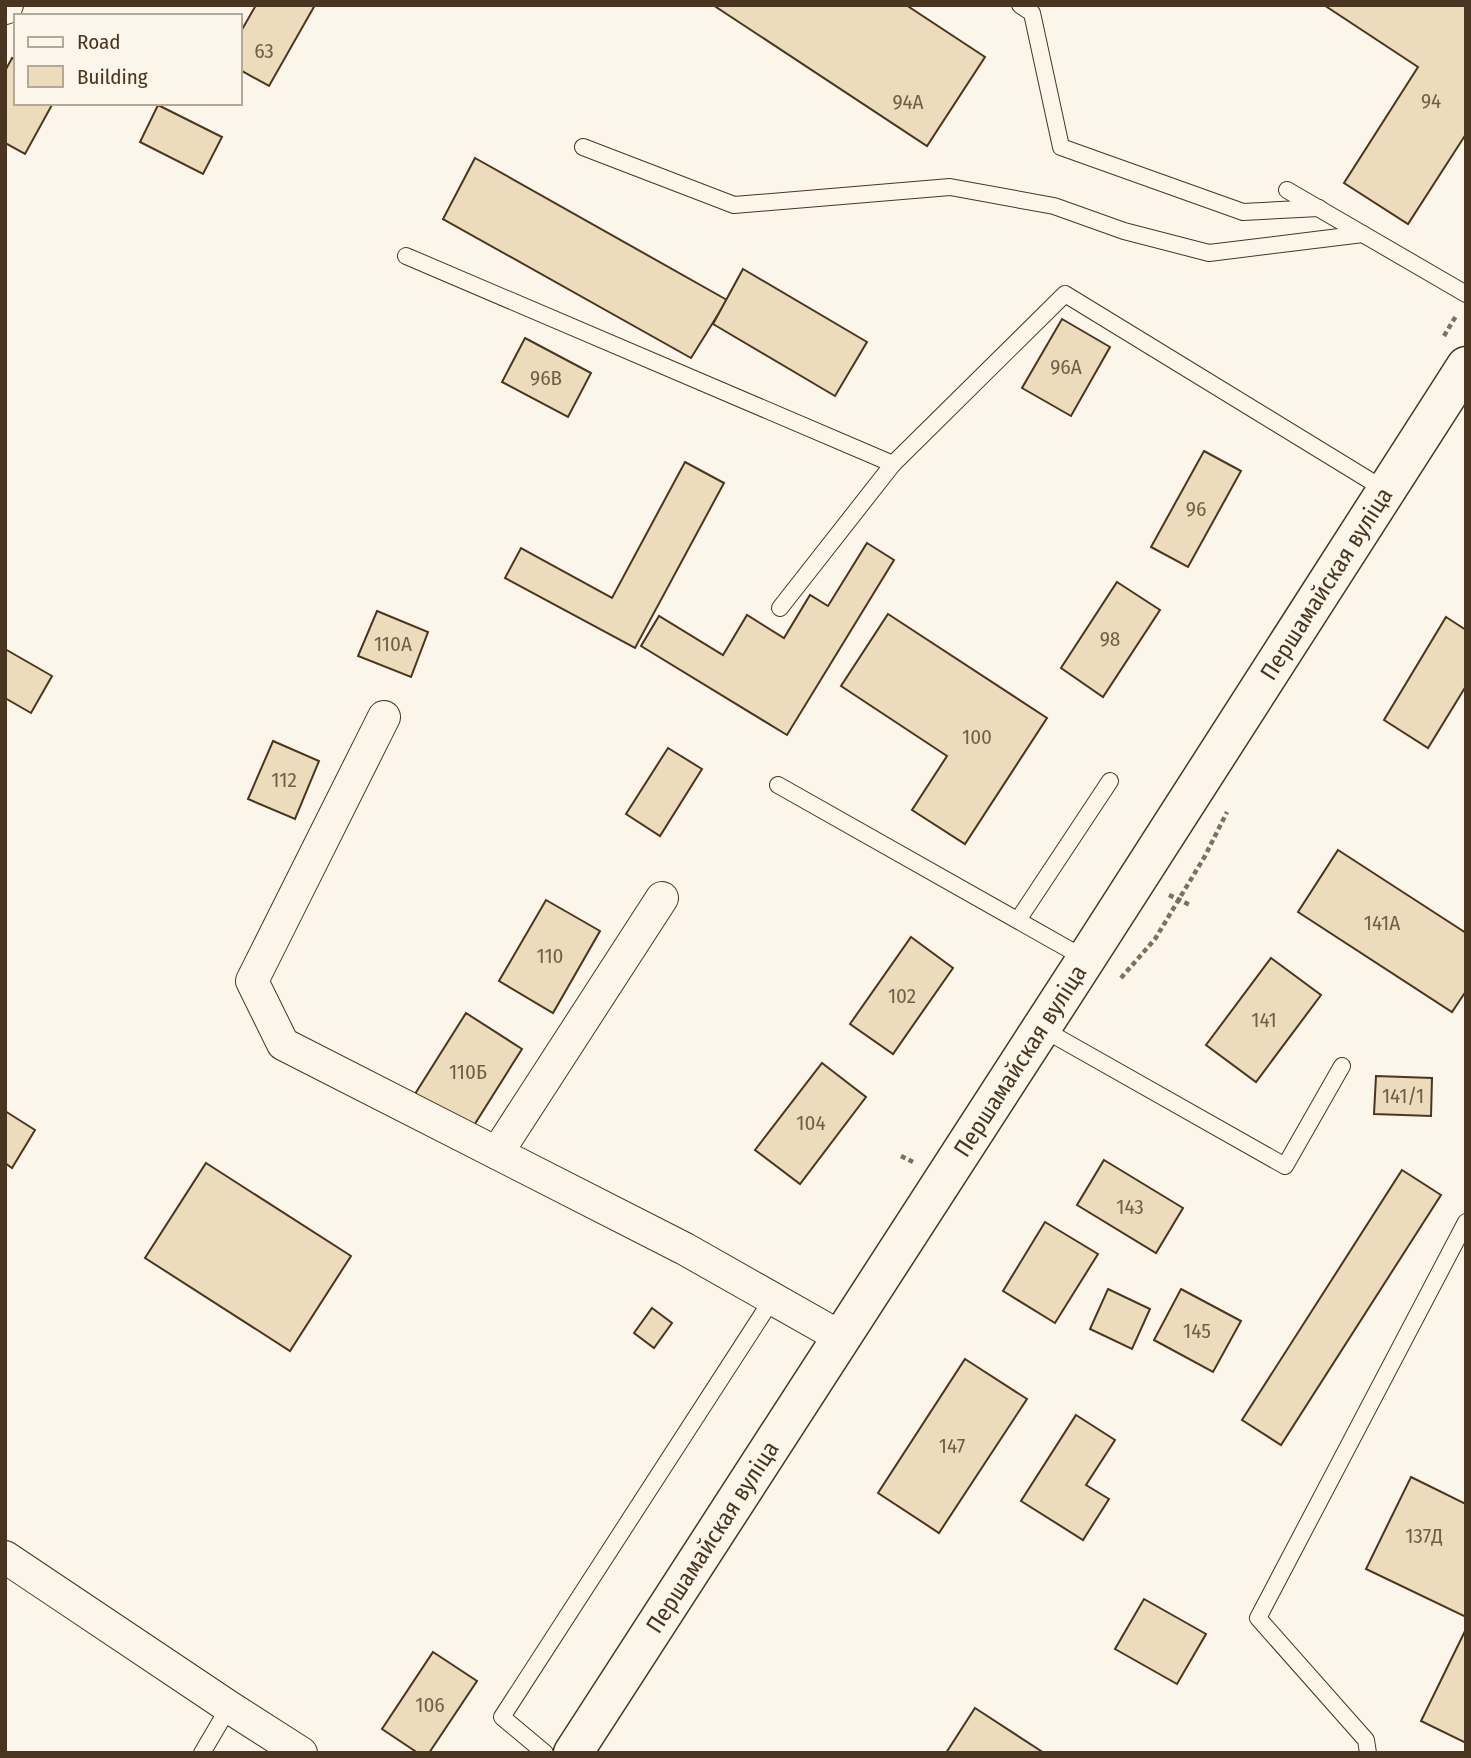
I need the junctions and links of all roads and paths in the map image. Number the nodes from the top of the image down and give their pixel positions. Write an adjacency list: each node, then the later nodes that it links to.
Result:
1 (1020, 5): 4 (lane)
2 (583, 147): 5 (lane)
3 (1287, 190): 4 (lane)
4 (1319, 208): 5 (lane)
5 (1363, 234): 7 (lane)
6 (406, 256): 9 (lane)
7 (1466, 294)
8 (1466, 366): 10 (main road, Першамайская вуліца)
9 (893, 464): 10 (lane); 11 (lane)
10 (1387, 491): 17 (main road, Першамайская вуліца)
11 (780, 608)
12 (384, 717): 20 (street)
13 (1110, 781): 16 (lane)
14 (778, 785): 16 (lane)
15 (662, 898): 20 (street)
16 (1018, 920): 17 (lane)
17 (1086, 958): 18 (main road, Першамайская вуліца)
18 (1041, 1028): 19 (lane); 23 (main road, Першамайская вуліца)
19 (1342, 1066)
20 (497, 1153): 22 (street)
21 (1466, 1222): 30 (lane)
22 (773, 1298): 23 (street); 28 (lane)
23 (842, 1338): 29 (main road, Першамайская вуліца)
24 (5, 1557): 25 (street)
25 (229, 1707): 26 (lane); 27 (street)
26 (202, 1753)
27 (301, 1753)
28 (545, 1753)
29 (573, 1753)
30 (1368, 1753)

